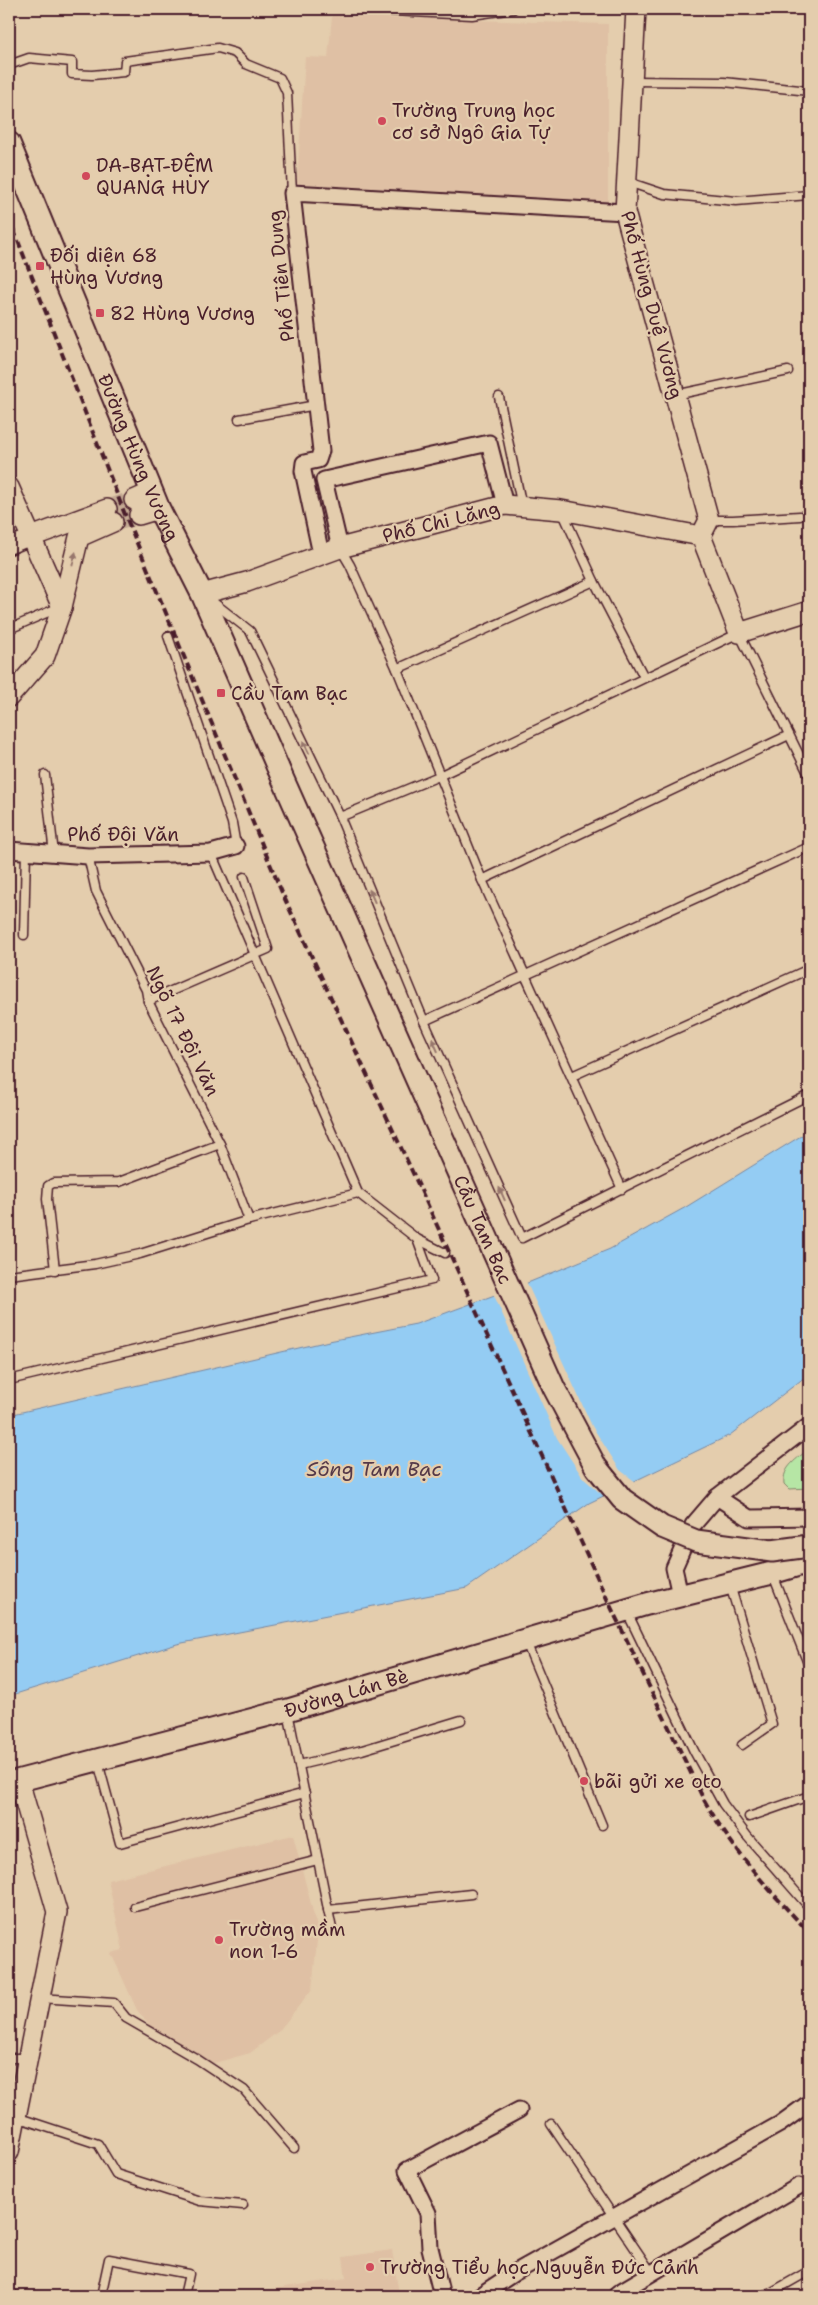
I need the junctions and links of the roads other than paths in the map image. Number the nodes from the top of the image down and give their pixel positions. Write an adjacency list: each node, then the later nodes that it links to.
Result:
1 (351, 9): 2 (lane)
2 (513, 9)
3 (636, 9): 5 (street, Phố Hùng Duệ Vương)
4 (9, 65): 9 (lane)
5 (632, 81): 6 (lane); 8 (street, Phố Hùng Duệ Vương)
6 (809, 91)
7 (9, 144): 27 (main road, Đường Hùng Vương)
8 (626, 181): 10 (lane); 11 (street, Phố Hùng Duệ Vương)
9 (292, 193): 11 (street, Phố Tiên Dung); 15 (street, Phố Tiên Dung)
10 (809, 195)
11 (626, 212): 13 (street, Phố Hùng Duệ Vương)
12 (788, 371): 13 (lane)
13 (675, 395): 21 (street, Phố Hùng Duệ Vương)
14 (498, 397): 18 (lane)
15 (316, 405): 16 (lane); 25 (street, Phố Tiên Dung)
16 (239, 419)
17 (9, 487): 22 (street)
18 (513, 506): 19 (street, Phố Chi Lăng); 24 (street, Phố Chi Lăng); 24 (street)
19 (561, 510): 21 (street, Phố Chi Lăng); 26 (lane)
20 (800, 516): 21 (lane)
21 (705, 528): 31 (street)
22 (31, 537): 23 (street); 28 (street); 28 (street, one-way to 22)
23 (9, 546)
24 (340, 548): 25 (street, Phố Chi Lăng); 33 (lane)
25 (321, 554): 27 (street, Phố Chi Lăng)
26 (594, 581): 33 (lane); 34 (lane)
27 (202, 594): 37 (main road, Đường Hùng Vương); 41 (lane, one-way to 27)
28 (62, 606): 30 (lane); 35 (street)
29 (809, 611): 31 (street)
30 (9, 629)
31 (739, 633): 34 (lane); 36 (lane)
32 (168, 636): 42 (lane)
33 (397, 668): 40 (lane)
34 (644, 677): 40 (lane)
35 (9, 698)
36 (789, 735): 39 (lane); 50 (lane)
37 (278, 768): 71 (main road, Cầu Tam Bạc, bridge)
38 (45, 775): 47 (lane)
39 (809, 775)
40 (439, 776): 41 (lane); 50 (lane)
41 (340, 818): 56 (lane, one-way to 41)
42 (236, 846): 46 (street, Phố Đội Văn)
43 (809, 847): 54 (lane)
44 (9, 850): 45 (street, Phố Đội Văn)
45 (26, 851): 47 (street, Phố Đội Văn); 51 (lane)
46 (211, 853): 48 (street, Phố Đội Văn); 52 (lane)
47 (54, 854): 48 (street, Phố Đội Văn)
48 (88, 856): 55 (lane, Ngõ 17 Đội Văn)
49 (244, 877): 52 (lane)
50 (482, 880): 54 (lane)
51 (24, 935)
52 (254, 954): 55 (lane); 61 (lane)
53 (809, 969): 57 (lane)
54 (525, 978): 56 (lane); 57 (lane)
55 (148, 1001): 59 (lane, Ngõ 17 Đội Văn)
56 (424, 1021): 60 (lane, one-way to 56)
57 (572, 1076): 60 (lane)
58 (809, 1095): 60 (lane)
59 (220, 1144): 62 (lane, Ngõ 17 Đội Văn); 65 (lane)
60 (622, 1189)
61 (358, 1193): 62 (lane); 63 (lane)
62 (249, 1220): 65 (lane)
63 (416, 1239): 64 (lane); 67 (lane)
64 (445, 1253)
65 (55, 1270): 66 (lane)
66 (9, 1274)
67 (9, 1380)
68 (809, 1426): 69 (street)
69 (718, 1497): 70 (street); 75 (street)
70 (809, 1517)
71 (809, 1546)
72 (809, 1562): 73 (main road, Đường Lán Bè)
73 (772, 1573): 74 (main road, Đường Lán Bè); 78 (lane)
74 (730, 1584): 75 (main road, Đường Lán Bè); 81 (lane)
75 (680, 1595): 76 (main road, Đường Lán Bè)
76 (626, 1610): 77 (main road, Đường Lán Bè); 92 (lane)
77 (525, 1640): 79 (main road, Đường Lán Bè); 88 (lane)
78 (809, 1666)
79 (288, 1710): 82 (main road, Đường Lán Bè); 83 (lane)
80 (461, 1720): 83 (lane)
81 (742, 1745)
82 (98, 1761): 84 (main road, Đường Lán Bè); 85 (lane)
83 (300, 1765): 85 (lane)
84 (14, 1782): 95 (street)
85 (305, 1793): 89 (lane)
86 (809, 1796): 87 (lane)
87 (749, 1817)
88 (602, 1825)
89 (318, 1860): 91 (lane); 93 (lane)
90 (471, 1894): 93 (lane)
91 (135, 1907)
92 (809, 1907)
93 (328, 1910): 94 (lane)
94 (332, 1929)
95 (40, 1998): 97 (street); 104 (lane)
96 (9, 2058): 97 (lane)
97 (28, 2058): 98 (street)
98 (15, 2091): 101 (street)
99 (809, 2103): 107 (street)
100 (519, 2110): 115 (street)
101 (16, 2117): 103 (street); 106 (lane)
102 (551, 2124): 107 (lane)
103 (10, 2144)
104 (294, 2148)
105 (799, 2186): 108 (street)
106 (243, 2205)
107 (615, 2218): 108 (lane); 116 (street)
108 (651, 2272): 111 (street)
109 (809, 2272): 117 (lane)
110 (9, 2294): 112 (lane)
111 (619, 2295)
112 (17, 2296)
113 (101, 2296): 114 (lane)
114 (184, 2296)
115 (442, 2296)
116 (479, 2296)
117 (765, 2296)

